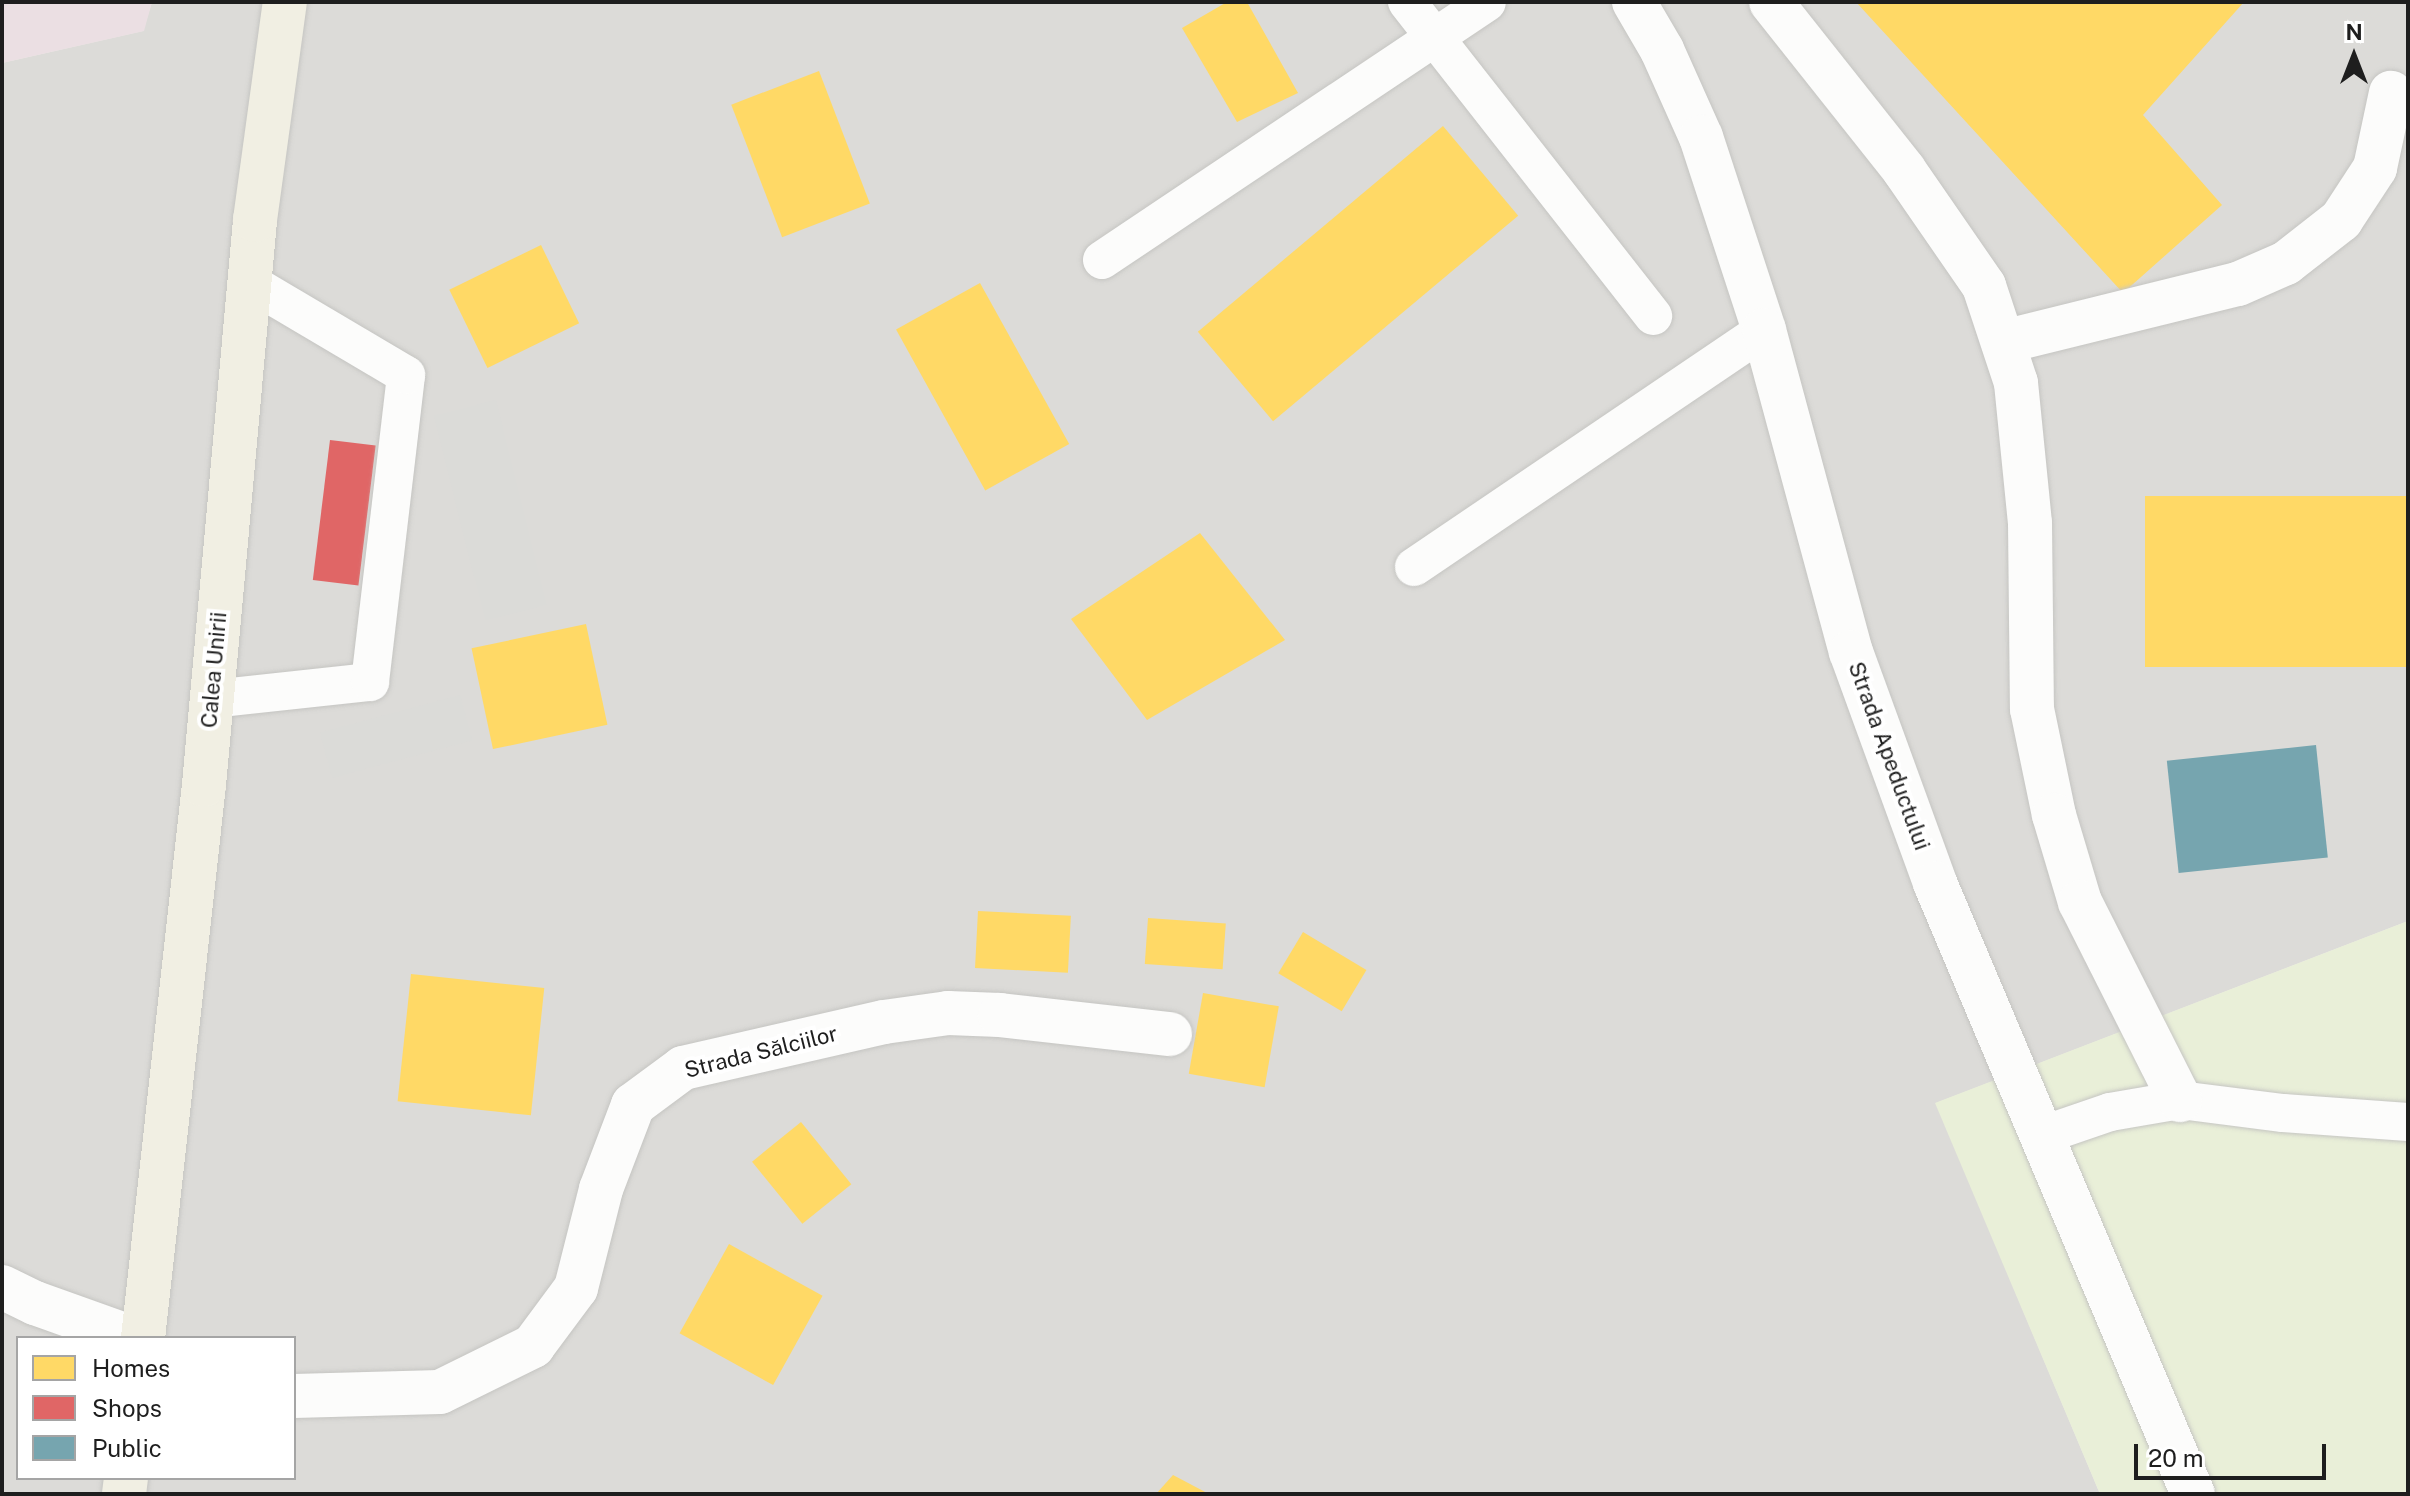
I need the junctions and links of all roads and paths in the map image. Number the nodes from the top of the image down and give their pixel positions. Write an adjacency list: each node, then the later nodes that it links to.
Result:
1 (285, 2): 9 (main road, Calea Unirii)
2 (1407, 2): 6 (lane)
3 (1487, 2): 6 (lane)
4 (1634, 2): 11 (street, Strada Apeductului)
5 (1771, 2): 12 (street)
6 (1436, 39): 8 (lane); 10 (lane)
7 (2391, 93): 12 (street)
8 (1102, 260)
9 (249, 282): 14 (main road, Calea Unirii); 14 (lane)
10 (1653, 316)
11 (1764, 330): 13 (lane); 18 (street, Strada Apeductului)
12 (2003, 342): 16 (street)
13 (1414, 567)
14 (211, 699): 21 (main road, Calea Unirii)
15 (1170, 1034): 22 (street, Strada Sălciilor)
16 (2180, 1100): 17 (lane); 18 (lane)
17 (2408, 1122)
18 (2040, 1136): 23 (street, Strada Apeductului)
19 (2, 1287): 20 (street)
20 (127, 1336)
21 (143, 1336)
22 (296, 1396)
23 (2193, 1494)

